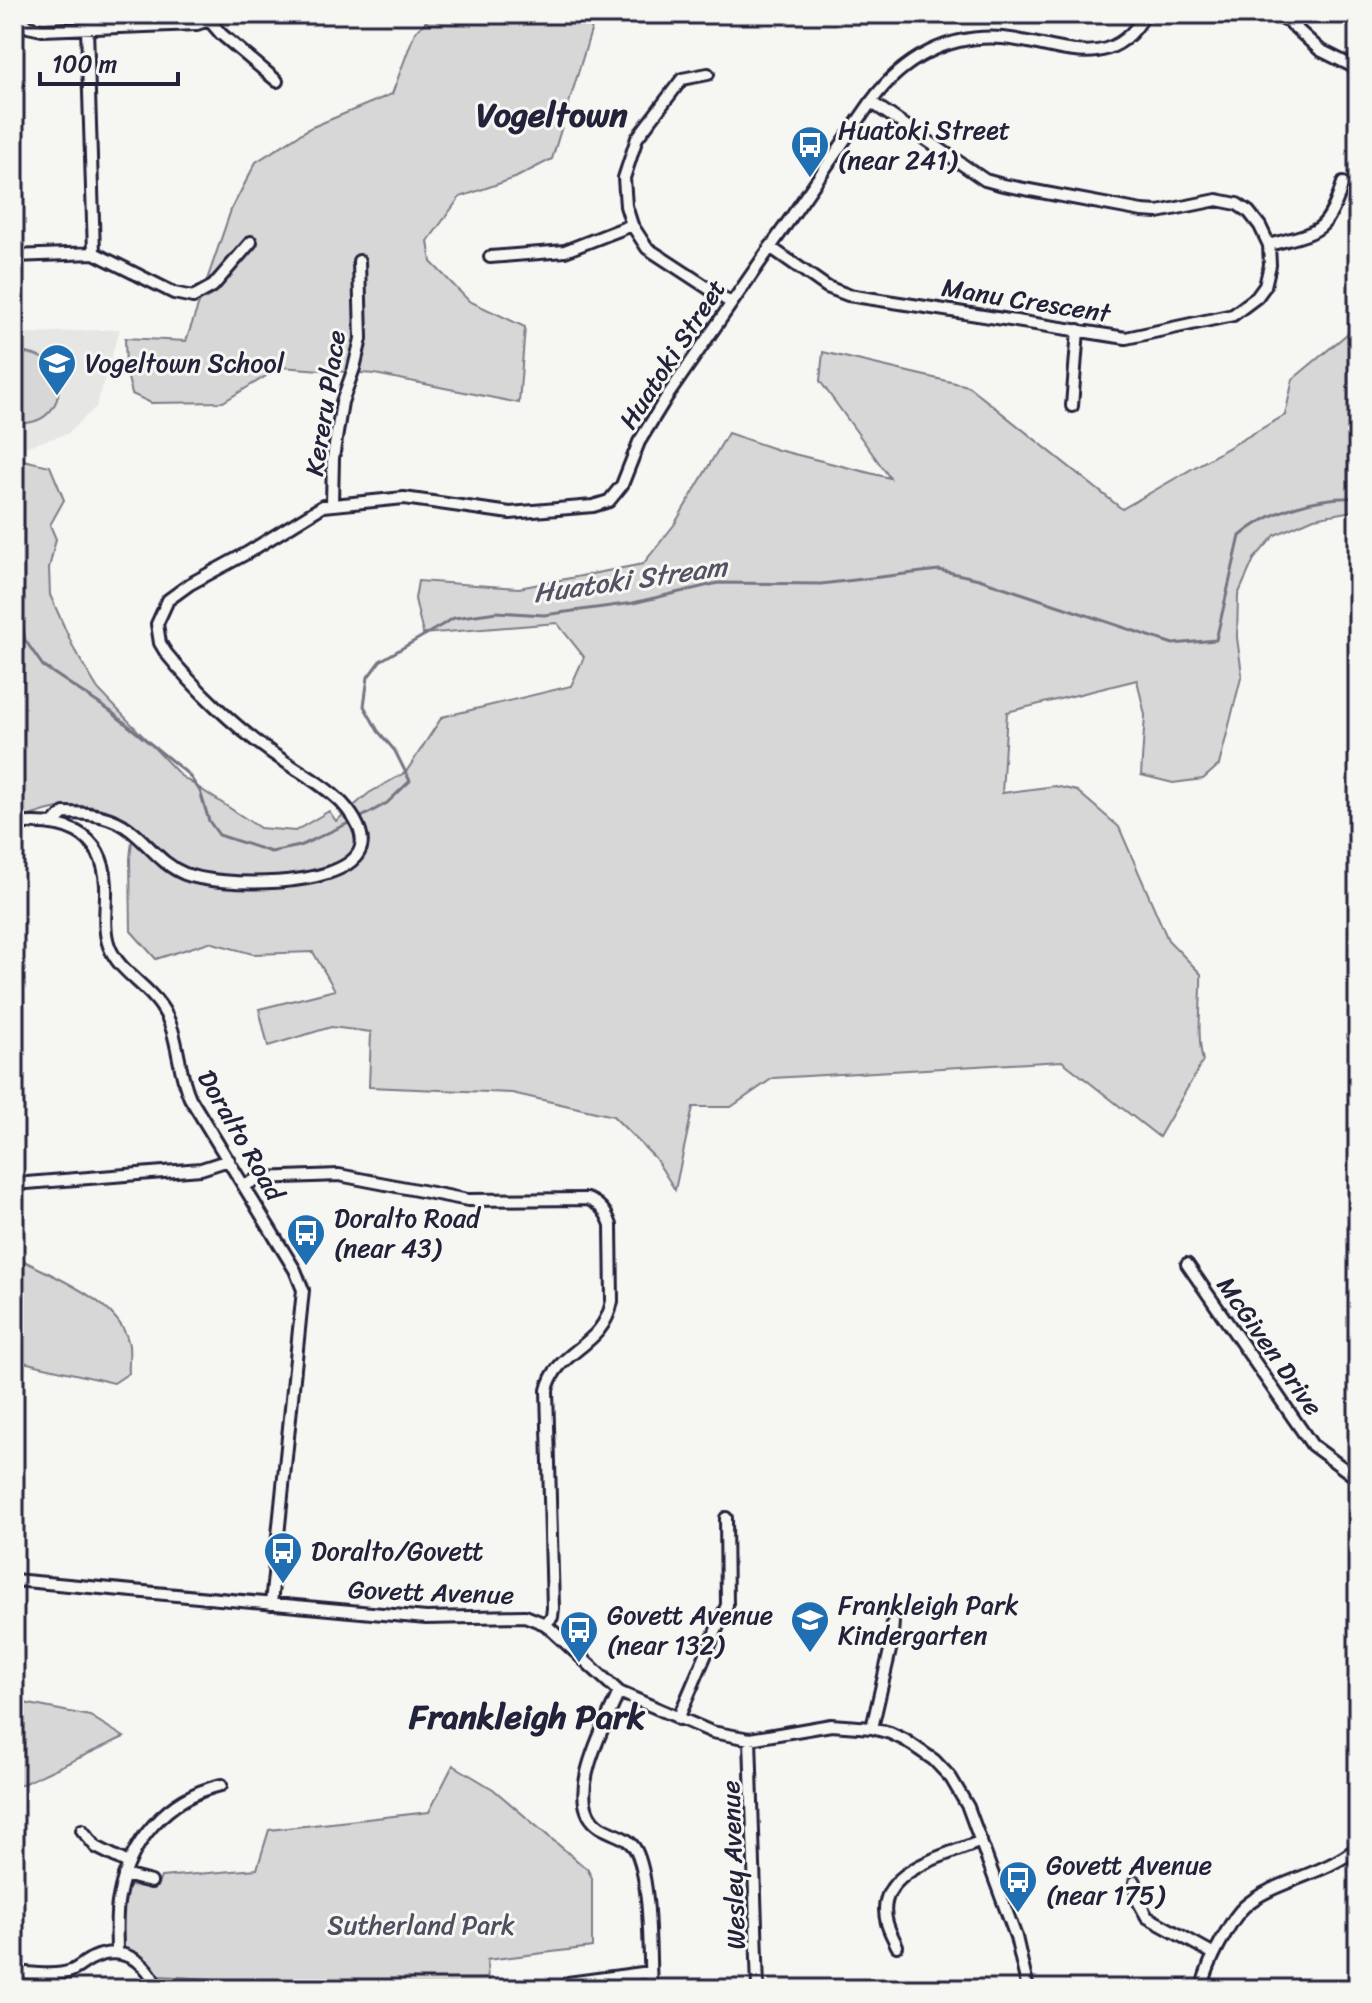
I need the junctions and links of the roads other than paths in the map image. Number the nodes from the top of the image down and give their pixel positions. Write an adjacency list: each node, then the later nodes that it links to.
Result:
1 (15, 14): 5 (street)
2 (1145, 14): 9 (street, Huatoki Street)
3 (1273, 14): 6 (street)
4 (212, 17): 5 (street); 8 (street)
5 (87, 28): 15 (street)
6 (1358, 69)
7 (708, 74): 11 (street)
8 (277, 81)
9 (871, 102): 13 (street); 14 (street, Huatoki Street)
10 (1343, 183): 13 (street)
11 (632, 225): 17 (street); 19 (street)
12 (251, 242): 15 (street)
13 (1269, 245): 20 (street, Manu Crescent)
14 (770, 247): 19 (street, Huatoki Street); 20 (street, Manu Crescent)
15 (94, 253): 16 (street)
16 (14, 256)
17 (490, 257)
18 (359, 261): 22 (street, Kereru Place)
19 (731, 303): 22 (street, Huatoki Street)
20 (1078, 330): 21 (street)
21 (1072, 406)
22 (332, 504): 23 (street, Huatoki Street)
23 (53, 823): 24 (street, Huatoki Street); 25 (street, Doralto Road)
24 (14, 824)
25 (229, 1160): 26 (street); 27 (street, Doralto Road)
26 (14, 1184)
27 (244, 1186): 32 (street, Doralto Road); 34 (street)
28 (1187, 1264): 29 (street, McGiven Drive)
29 (1358, 1479)
30 (726, 1518): 36 (street)
31 (14, 1580): 32 (street, Govett Avenue)
32 (271, 1604): 34 (street, Govett Avenue)
33 (893, 1622): 37 (street)
34 (545, 1624): 35 (street, Govett Avenue)
35 (619, 1692): 36 (street, Govett Avenue); 51 (street)
36 (678, 1719): 38 (street, Govett Avenue)
37 (872, 1728): 38 (street, Govett Avenue); 41 (street, Govett Avenue)
38 (750, 1739): 55 (street, Wesley Avenue)
39 (221, 1785): 43 (street)
40 (82, 1830): 43 (street)
41 (981, 1841): 47 (street); 56 (street, Govett Avenue)
42 (1358, 1847): 49 (street)
43 (128, 1863): 44 (street)
44 (124, 1875): 45 (street); 48 (street)
45 (151, 1882)
46 (1135, 1882): 49 (street)
47 (897, 1946)
48 (117, 1952): 50 (street); 53 (street)
49 (1214, 1954): 57 (street)
50 (14, 1972)
51 (650, 1972): 52 (street); 54 (street)
52 (568, 1983)
53 (157, 1989)
54 (651, 1989)
55 (758, 1989)
56 (1028, 1989)
57 (1202, 1989)

